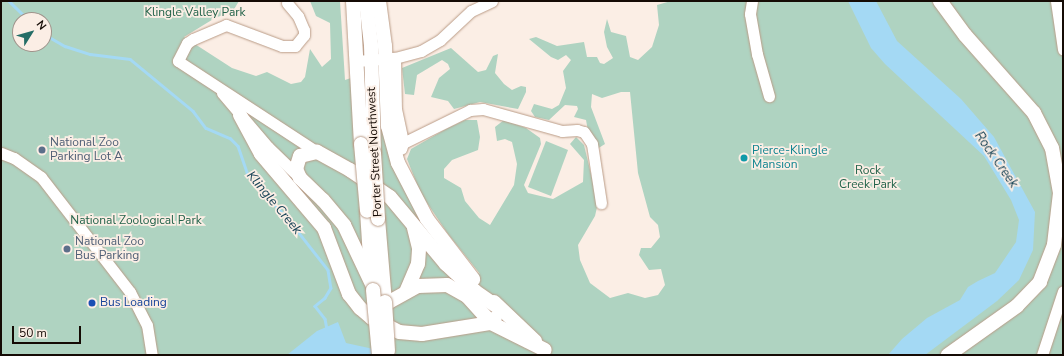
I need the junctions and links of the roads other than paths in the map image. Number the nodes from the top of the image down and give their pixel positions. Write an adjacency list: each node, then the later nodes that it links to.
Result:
1 (353, 1): 11 (main road, Porter Street Northwest)
2 (366, 1): 10 (main road, Porter Street Northwest)
3 (379, 1): 10 (main road)
4 (492, 1): 10 (street)
5 (752, 1): 13 (street)
6 (940, 1): 33 (main road)
7 (1056, 1): 9 (street)
8 (287, 3): 12 (street)
9 (1063, 49)
10 (384, 59): 11 (street); 15 (street, Porter Street Northwest); 18 (main road); 21 (main road, Porter Street Northwest, bridge)
11 (357, 61): 21 (main road, Porter Street Northwest, bridge)
12 (209, 80): 14 (street); 16 (street)
13 (769, 96)
14 (240, 115): 19 (street); 28 (main road)
15 (403, 143): 18 (street, Porter Street Northwest); 20 (street)
16 (317, 152): 19 (main road); 22 (main road)
17 (1, 154): 30 (street)
18 (397, 159): 27 (main road)
19 (300, 178): 23 (main road)
20 (601, 203)
21 (372, 215): 23 (main road, Porter Street Northwest)
22 (414, 226): 25 (main road); 27 (main road)
23 (374, 282): 26 (main road); 31 (main road, Porter Street Northwest, bridge)
24 (1063, 291): 34 (street)
25 (405, 293): 26 (main road); 28 (main road)
26 (385, 302): 32 (main road, bridge)
27 (500, 309): 28 (main road); 29 (main road)
28 (491, 323): 29 (main road)
29 (548, 353)
30 (152, 355)
31 (379, 355)
32 (389, 355)
33 (948, 355)
34 (1042, 355)

